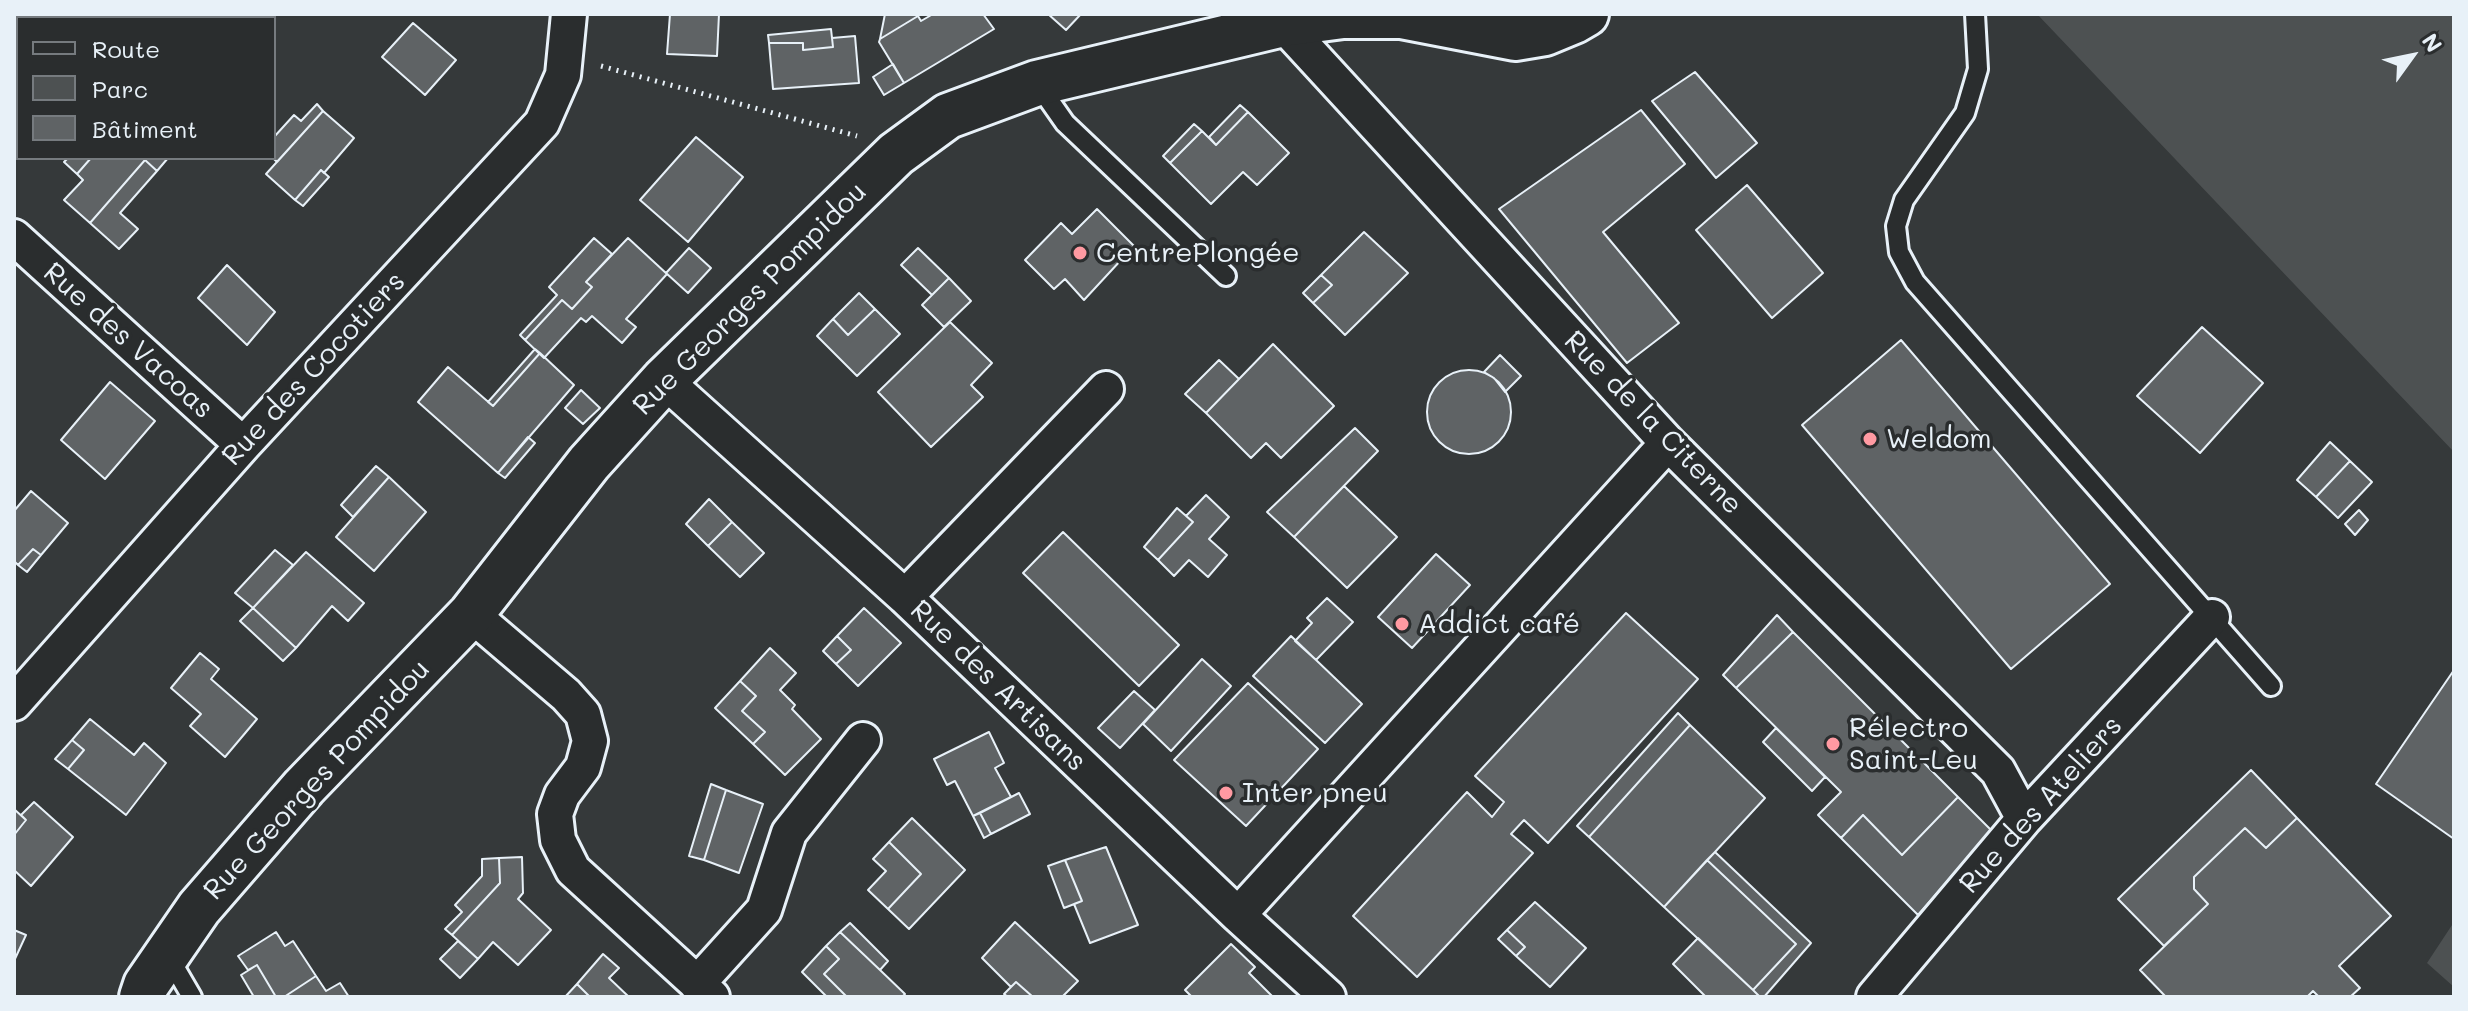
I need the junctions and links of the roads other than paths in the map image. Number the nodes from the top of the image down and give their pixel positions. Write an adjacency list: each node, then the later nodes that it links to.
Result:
1 (569, 14): 11 (street, Rue des Cocotiers)
2 (1586, 14): 4 (main road, Rue Georges Pompidou)
3 (1975, 14): 14 (lane)
4 (1283, 24): 5 (main road, Rue Georges Pompidou); 10 (street, Rue de la Citerne)
5 (1037, 83): 7 (lane); 8 (main road, Rue Georges Pompidou)
6 (14, 237): 11 (street, Rue des Vacoas)
7 (1226, 276)
8 (664, 380): 12 (street, Rue des Artisans); 13 (main road, Rue Georges Pompidou)
9 (1106, 389): 12 (street)
10 (1668, 443): 18 (street, Rue de la Citerne); 19 (street)
11 (243, 445): 16 (street, Rue des Cocotiers)
12 (905, 597): 19 (street, Rue des Artisans)
13 (471, 614): 20 (main road, Rue Georges Pompidou); 21 (street)
14 (2212, 617): 15 (lane); 18 (street, Rue des Ateliers)
15 (2271, 686)
16 (14, 703)
17 (863, 740): 21 (street)
18 (2024, 819): 25 (street, Rue des Ateliers)
19 (1238, 915): 24 (street, Rue des Artisans)
20 (167, 954): 22 (main road, Rue Georges Pompidou); 23 (lane)
21 (704, 990)
22 (142, 997)
23 (192, 997)
24 (1328, 997)
25 (1874, 997)

